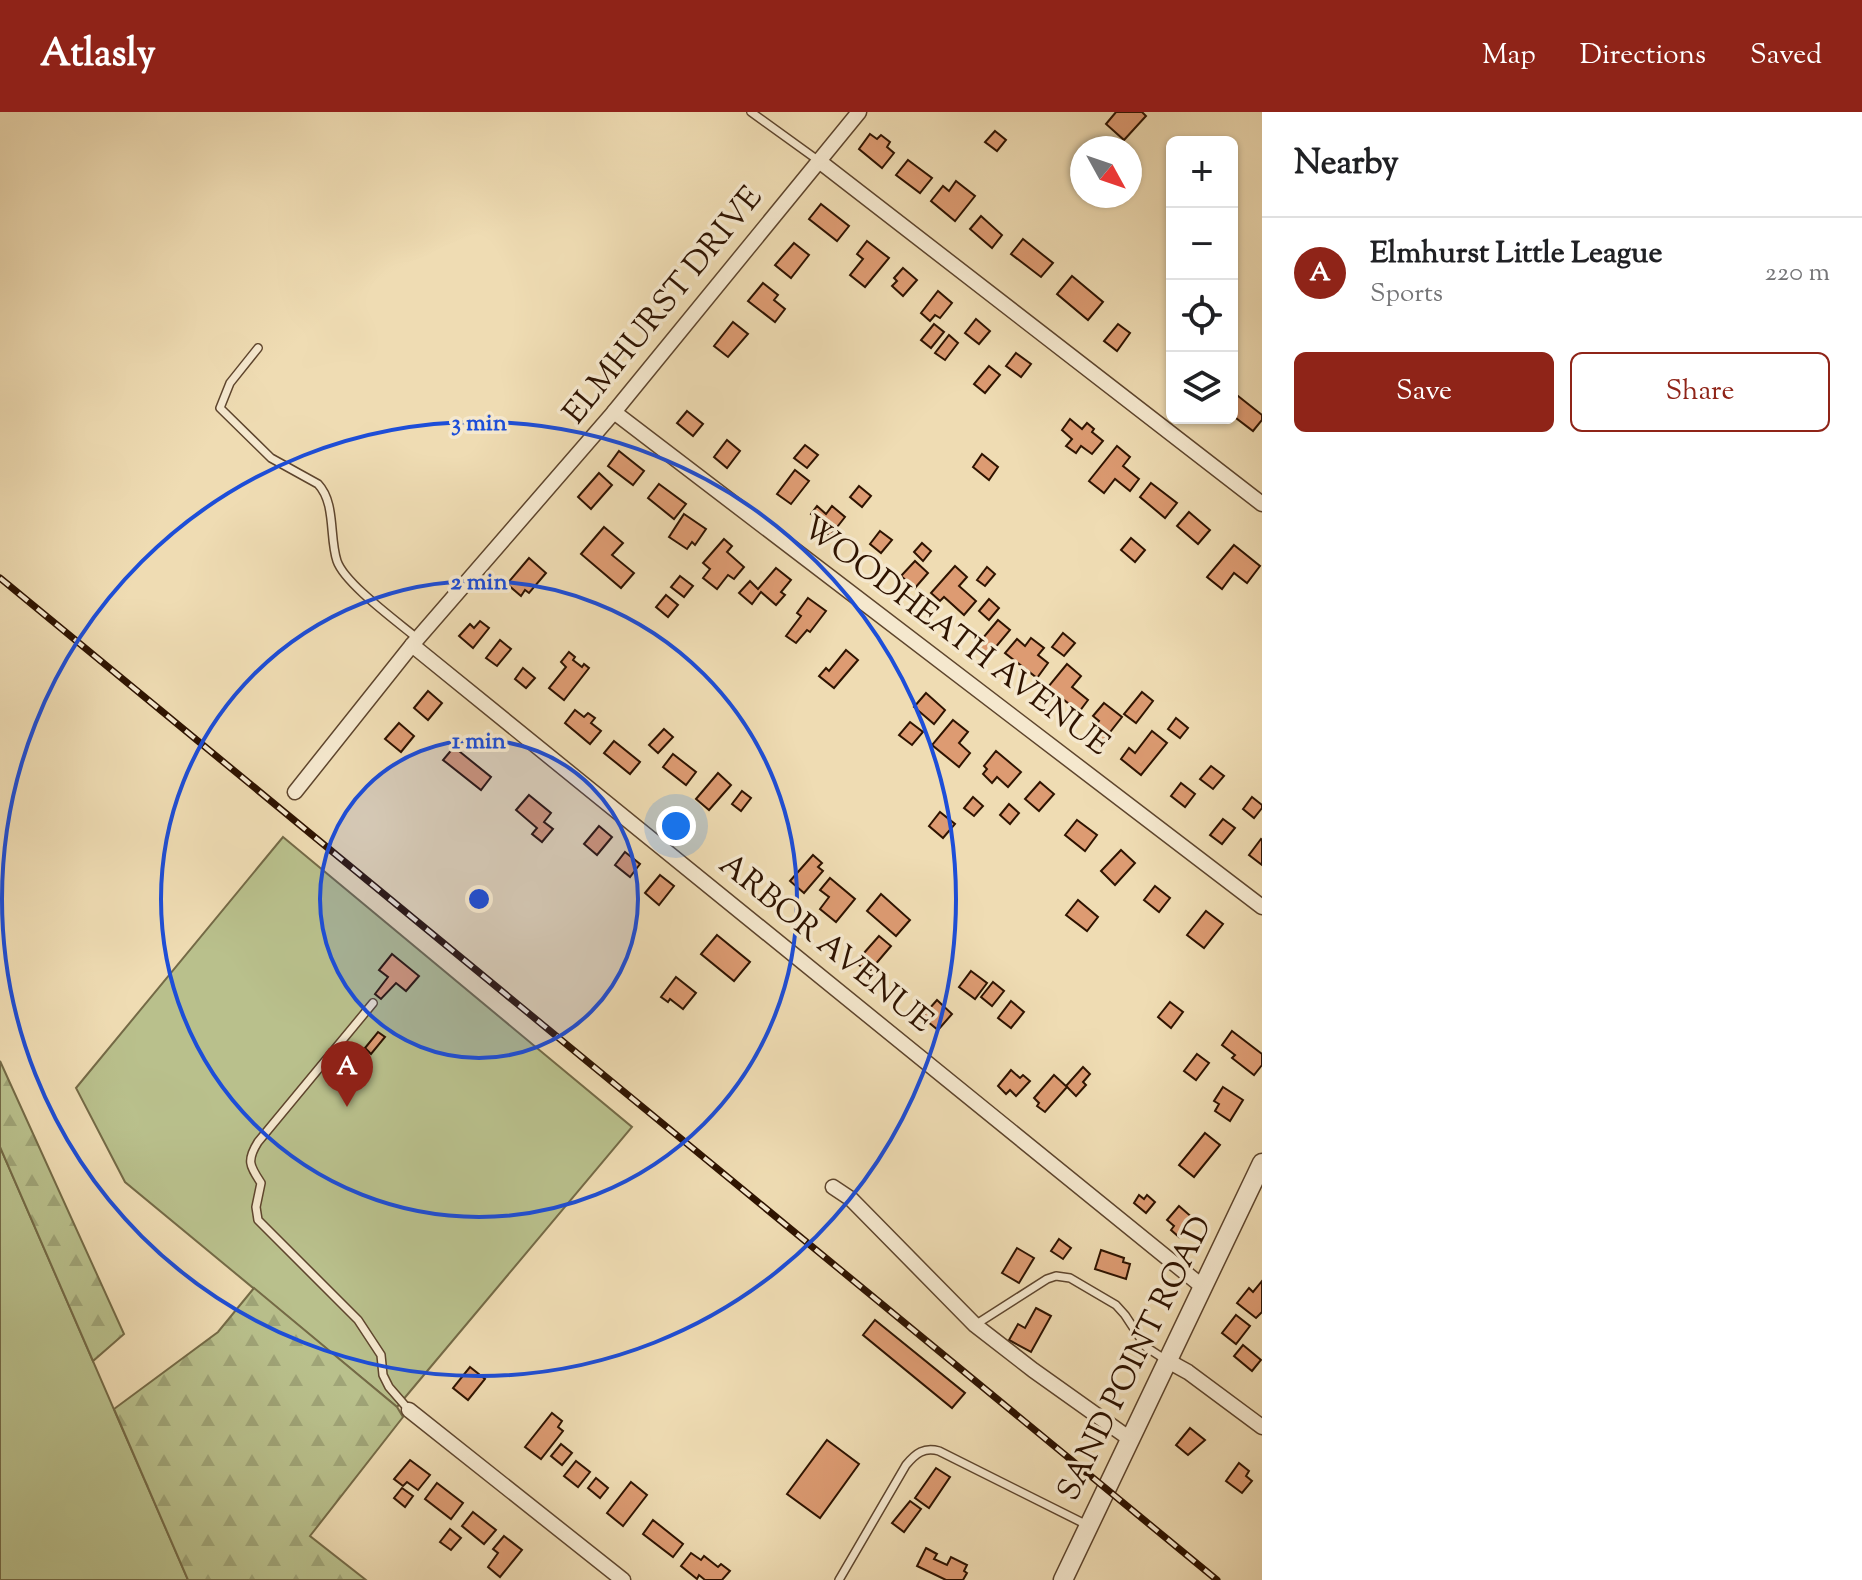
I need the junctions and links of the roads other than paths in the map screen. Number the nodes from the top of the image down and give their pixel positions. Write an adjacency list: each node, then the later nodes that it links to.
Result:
1 (751, 112): 3 (lane)
2 (859, 112): 3 (street, ELMHURST DRIVE)
3 (819, 161): 5 (street, ELMHURST DRIVE); 6 (street)
4 (258, 348): 7 (lane)
5 (614, 412): 7 (street, ELMHURST DRIVE); 9 (street, WOODHEATH AVENUE)
6 (1262, 504)
7 (415, 642): 8 (street, ELMHURST DRIVE); 13 (street, ARBOR AVENUE)
8 (295, 792)
9 (1262, 907)
10 (373, 1003): 16 (lane)
11 (1262, 1163): 13 (street, SAND POINT ROAD)
12 (833, 1187): 14 (street)
13 (1203, 1287): 15 (street, SAND POINT ROAD)
14 (975, 1325): 15 (lane); 18 (street)
15 (1168, 1361): 17 (street); 18 (street, SAND POINT ROAD)
16 (409, 1410): 20 (street)
17 (1262, 1427)
18 (1130, 1439): 19 (street, SAND POINT ROAD)
19 (1089, 1526): 21 (lane); 22 (street, SAND POINT ROAD)
20 (623, 1580)
21 (839, 1580)
22 (1063, 1580)

